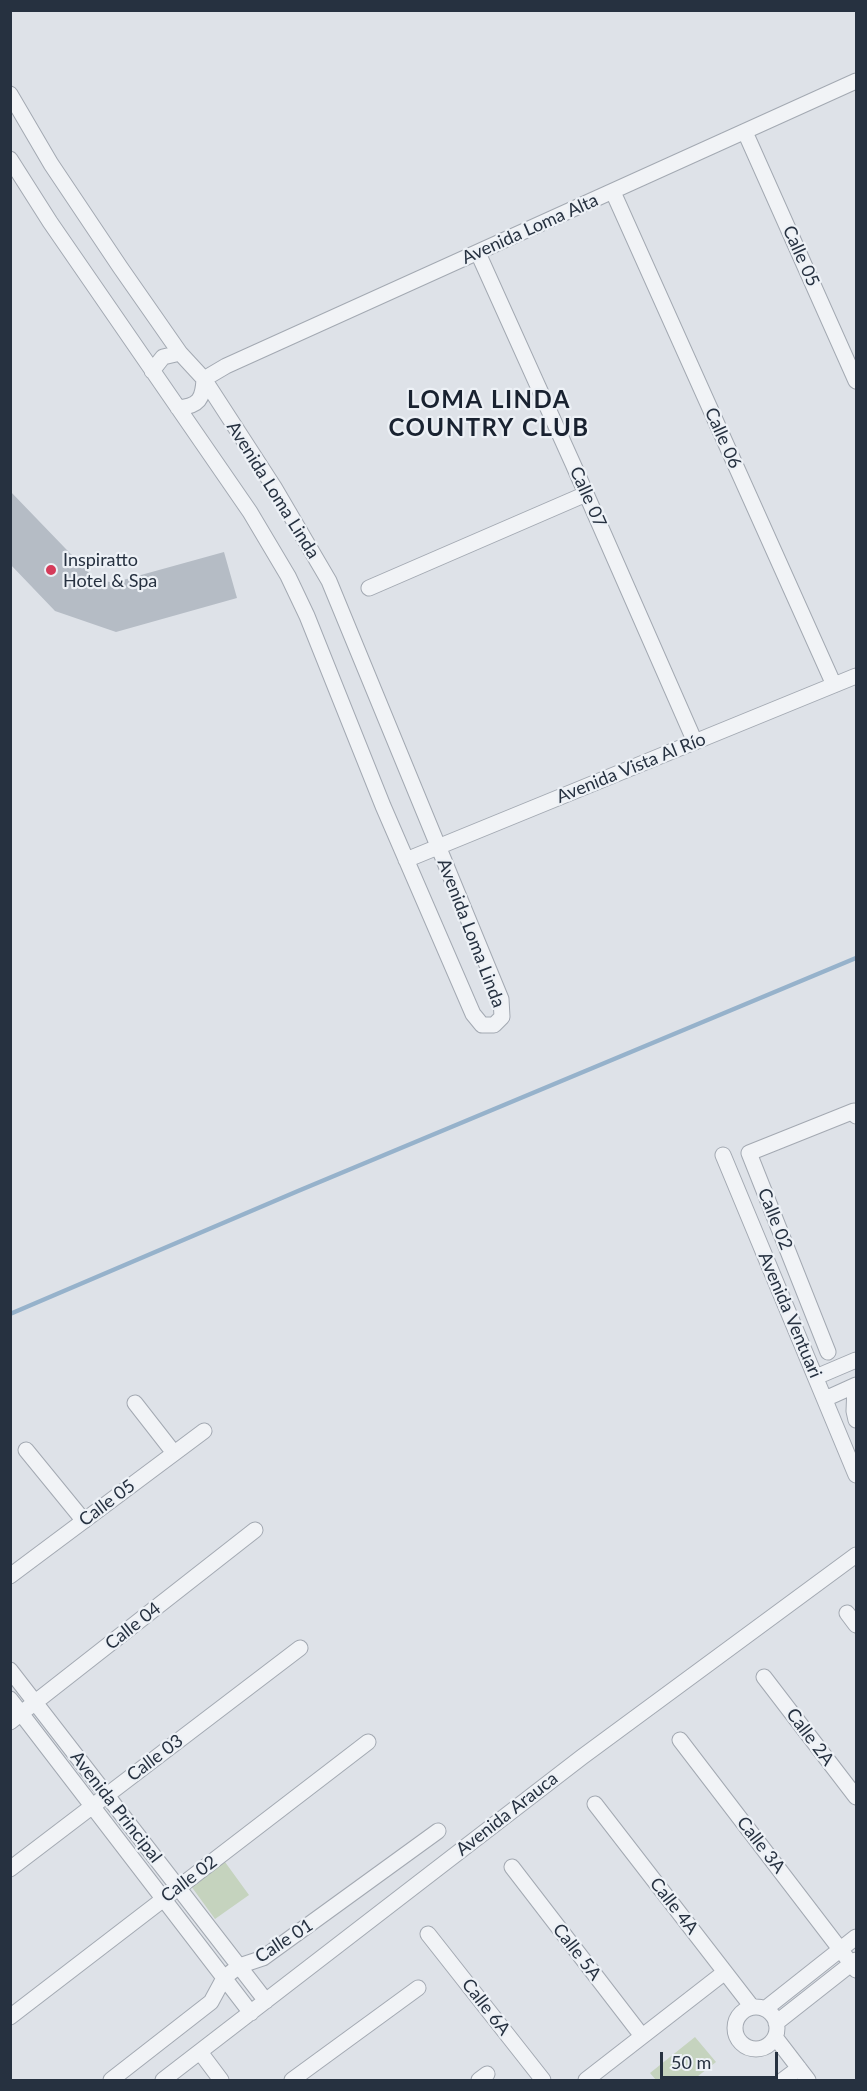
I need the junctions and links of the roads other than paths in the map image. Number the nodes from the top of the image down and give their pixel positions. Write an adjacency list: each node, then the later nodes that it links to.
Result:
1 (856, 81): 3 (street, Avenida Loma Alta)
2 (10, 94): 7 (street, Avenida Loma Linda)
3 (745, 132): 5 (street, Avenida Loma Alta); 10 (street, Calle 05)
4 (10, 159): 8 (street, Avenida Loma Linda)
5 (613, 192): 6 (street, Avenida Loma Alta); 15 (street, Calle 06)
6 (478, 253): 9 (street, Avenida Loma Alta); 12 (street, Calle 07)
7 (180, 353): 8 (street); 9 (street, Avenida Loma Linda)
8 (152, 370): 11 (street, Avenida Loma Linda)
9 (204, 379): 11 (street); 17 (street, Avenida Loma Linda)
10 (856, 381)
11 (178, 408): 18 (street, Avenida Loma Linda)
12 (586, 494): 13 (street); 16 (street, Calle 07)
13 (369, 588)
14 (856, 675): 15 (street, Avenida Vista Al Río)
15 (834, 685): 16 (street, Avenida Vista Al Río)
16 (695, 742): 17 (street, Avenida Vista Al Río)
17 (437, 847): 18 (street, Avenida Vista Al Río); 18 (street, Avenida Loma Linda)
18 (406, 860)
19 (856, 1113): 21 (street, Calle 02)
20 (723, 1155): 23 (street, Avenida Ventuari)
21 (828, 1352)
22 (856, 1360): 23 (street)
23 (816, 1377): 25 (street, Avenida Ventuari)
24 (856, 1386): 25 (street); 27 (street)
25 (825, 1399): 31 (street, Avenida Ventuari)
26 (135, 1402): 30 (street)
27 (856, 1420)
28 (204, 1431): 30 (street, Calle 05)
29 (26, 1450): 32 (street)
30 (174, 1453): 32 (street, Calle 05)
31 (856, 1475)
32 (84, 1521): 35 (street, Calle 05)
33 (255, 1530): 40 (street, Calle 04)
34 (856, 1555): 61 (street, Avenida Arauca)
35 (10, 1576)
36 (300, 1648): 44 (street, Calle 03)
37 (10, 1670): 40 (street, Avenida Principal)
38 (764, 1677): 45 (street, Calle 2A)
39 (10, 1699): 41 (street, Avenida Principal)
40 (36, 1702): 41 (street, Calle 04); 44 (street, Avenida Principal)
41 (16, 1717): 47 (street, Avenida Principal)
42 (680, 1740): 55 (street, Calle 3A)
43 (368, 1742): 51 (street, Calle 02)
44 (107, 1795): 47 (street, Calle 03); 51 (street, Avenida Principal)
45 (856, 1797)
46 (595, 1804): 58 (street, Calle 4A)
47 (92, 1806): 50 (street, Calle 03); 52 (street, Avenida Principal)
48 (438, 1831): 57 (street, Calle 01)
49 (512, 1867): 66 (street, Calle 5A)
50 (10, 1869)
51 (178, 1887): 52 (street, Calle 02); 57 (street, Avenida Principal)
52 (163, 1899): 59 (street, Avenida Principal); 64 (street, Calle 02)
53 (428, 1934): 73 (street, Calle 6A)
54 (856, 1937): 55 (street)
55 (841, 1949): 56 (street, Calle 3A); 62 (street)
56 (855, 1965): 65 (street)
57 (239, 1966): 59 (street, Calle 01); 61 (street, Avenida Principal)
58 (725, 1972): 62 (street, Calle 4A); 66 (street)
59 (224, 1978): 63 (street, Avenida Principal); 69 (street, Calle 01)
60 (418, 1988): 72 (street)
61 (266, 2001): 63 (street, Avenida Arauca)
62 (758, 2008): 65 (street); 65 (street)
63 (251, 2013): 67 (street, Avenida Arauca)
64 (10, 2017)
65 (776, 2030): 68 (street)
66 (642, 2036): 74 (street)
67 (200, 2052): 70 (street, Avenida Arauca); 71 (street)
68 (803, 2074): 75 (street)
69 (111, 2080)
70 (163, 2080)
71 (221, 2080)
72 (292, 2080)
73 (543, 2080)
74 (586, 2080)
75 (783, 2080)

